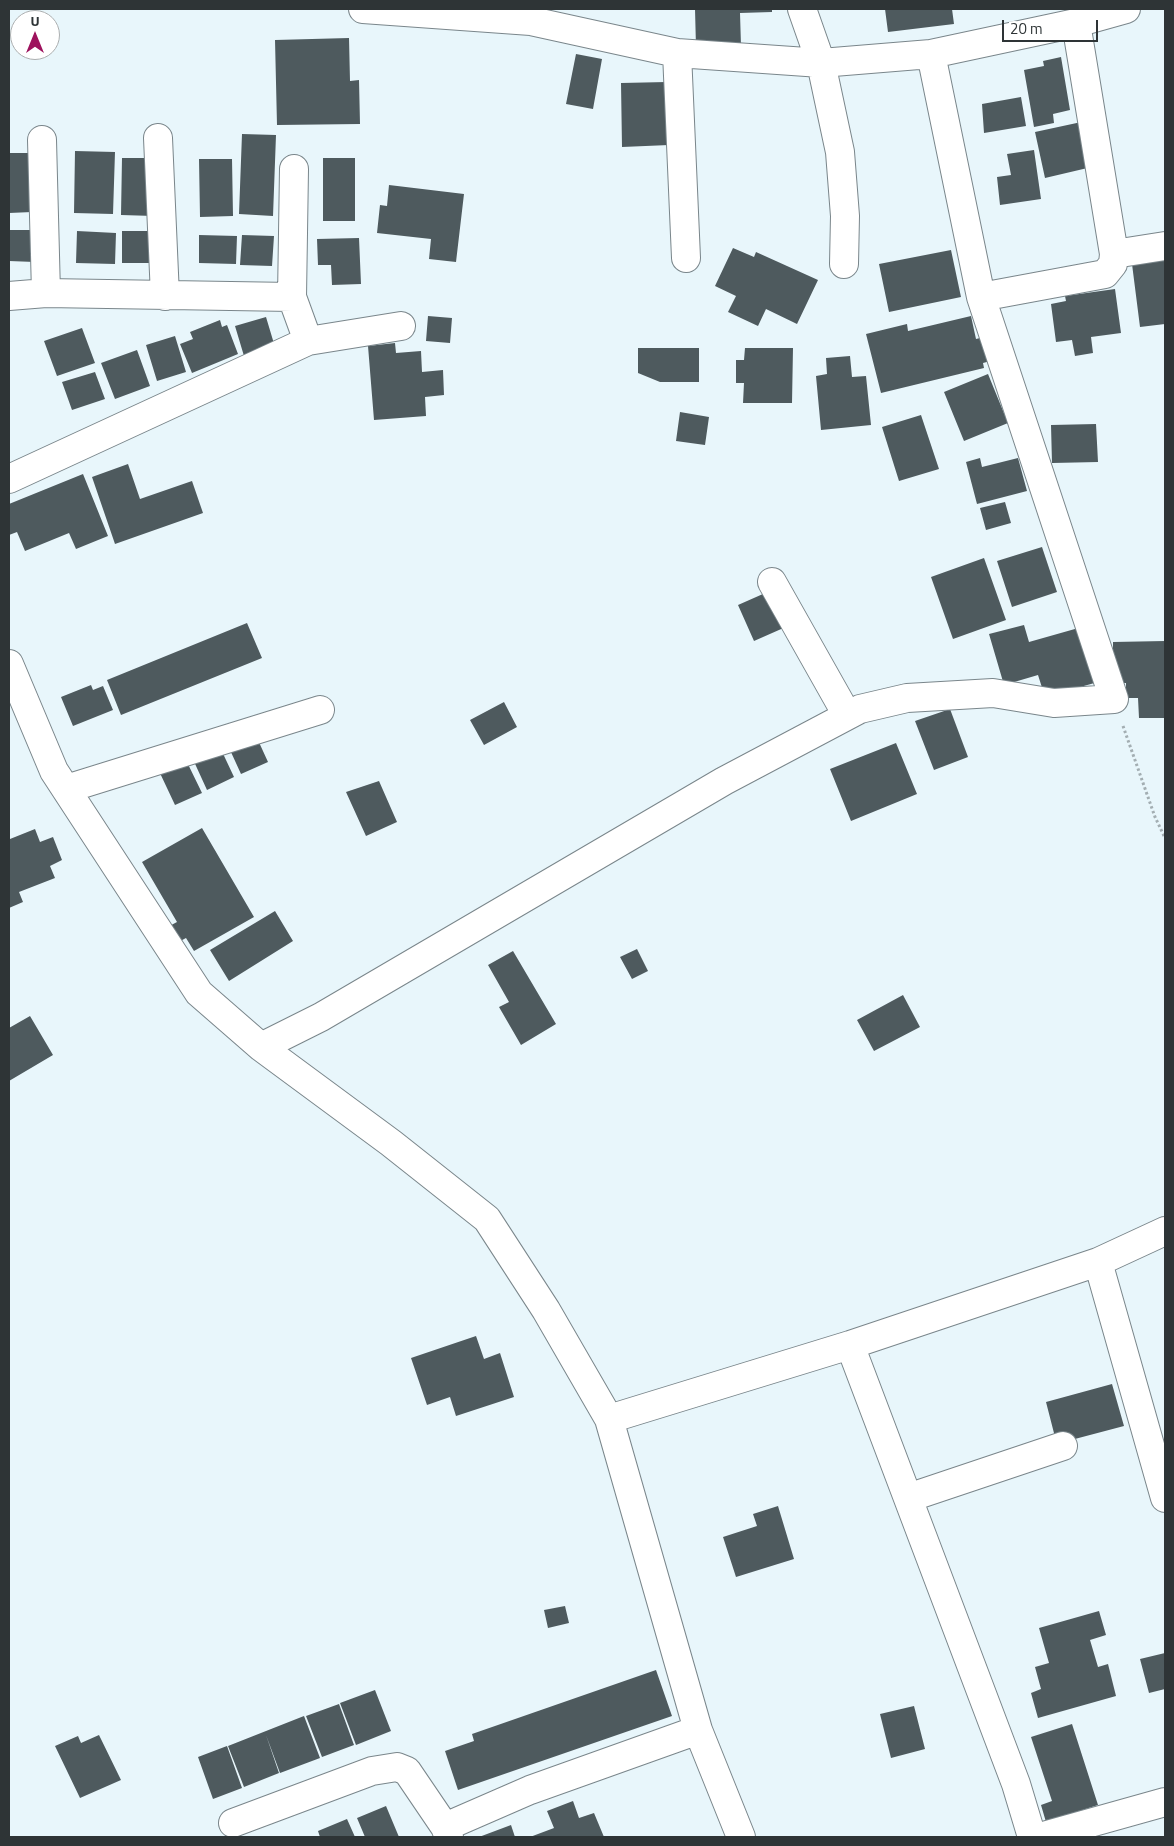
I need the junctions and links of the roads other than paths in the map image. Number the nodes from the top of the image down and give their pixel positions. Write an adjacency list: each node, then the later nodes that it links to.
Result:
1 (362, 9): 5 (street)
2 (802, 9): 7 (street)
3 (1126, 9): 4 (street)
4 (1076, 23): 6 (street); 12 (street)
5 (677, 53): 7 (street); 13 (street)
6 (932, 54): 7 (street); 19 (street)
7 (821, 63): 14 (street)
8 (158, 138): 17 (street)
9 (42, 140): 15 (street)
10 (294, 169): 18 (street)
11 (1165, 246): 12 (street)
12 (1114, 254): 19 (street)
13 (686, 258)
14 (844, 264)
15 (46, 293): 16 (street); 17 (street)
16 (9, 296)
17 (165, 296): 18 (street)
18 (292, 297): 21 (street)
19 (981, 297): 26 (street)
20 (401, 326): 21 (street)
21 (308, 341): 22 (street)
22 (9, 479)
23 (772, 582): 26 (street)
24 (9, 664): 27 (street)
25 (320, 710): 27 (street)
26 (846, 715): 28 (street)
27 (66, 789): 28 (street)
28 (261, 1047): 32 (street)
29 (1165, 1231): 30 (street)
30 (1098, 1262): 31 (street); 35 (street)
31 (850, 1346): 32 (street); 34 (street)
32 (609, 1419): 36 (street)
33 (1063, 1446): 34 (street)
34 (908, 1498): 41 (street)
35 (1165, 1498)
36 (698, 1730): 39 (street); 40 (street)
37 (1161, 1809): 42 (street)
38 (233, 1823): 39 (street)
39 (447, 1832)
40 (741, 1837)
41 (1032, 1837)
42 (1040, 1837)

